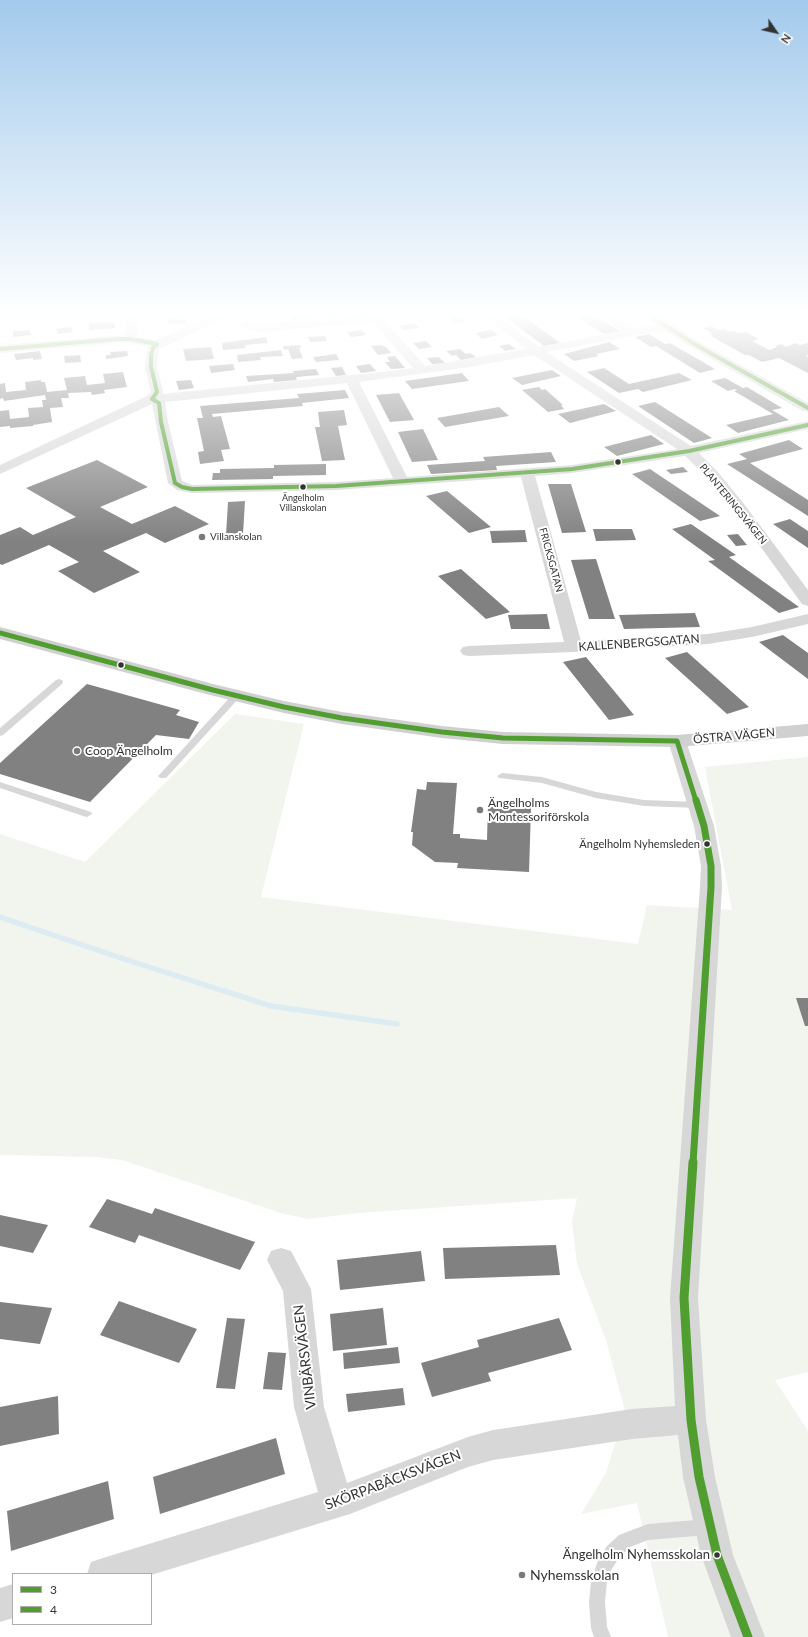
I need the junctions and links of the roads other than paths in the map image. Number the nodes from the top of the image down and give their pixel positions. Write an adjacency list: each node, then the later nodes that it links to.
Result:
1 (156, 389): 6 (street)
2 (257, 389): 6 (street)
3 (357, 389): 13 (street)
4 (595, 389): 9 (street, PLANTERINGSVÄGEN)
5 (775, 389): 7 (street)
6 (149, 400): 10 (street); 11 (street); 13 (street)
7 (808, 408)
8 (808, 425): 9 (street)
9 (689, 451): 12 (street); 14 (street, PLANTERINGSVÄGEN)
10 (0, 463)
11 (0, 470)
12 (528, 472): 13 (street); 17 (street, FRICKSGATAN)
13 (402, 482)
14 (808, 601)
15 (808, 619): 17 (street, KALLENBERGSGATAN)
16 (0, 632): 20 (main road, ÖSTRA VÄGEN)
17 (574, 647): 18 (street, KALLENBERGSGATAN)
18 (469, 651)
19 (59, 682): 22 (lane)
20 (236, 696): 23 (main road, ÖSTRA VÄGEN); 24 (lane)
21 (808, 730): 23 (main road, ÖSTRA VÄGEN)
22 (0, 733)
23 (677, 741): 27 (street)
24 (163, 776)
25 (502, 776): 27 (lane)
26 (0, 785): 28 (lane)
27 (698, 805): 30 (street)
28 (86, 814)
29 (281, 1260): 31 (street, VINBÄRSVÄGEN)
30 (691, 1420): 31 (street, SKÖRPABÄCKSVÄGEN); 32 (street)
31 (337, 1502): 33 (street, SKÖRPABÄCKSVÄGEN)
32 (710, 1527): 36 (lane); 37 (street)
33 (106, 1573)
34 (12, 1601): 35 (street)
35 (0, 1605)
36 (603, 1637)
37 (748, 1637)

